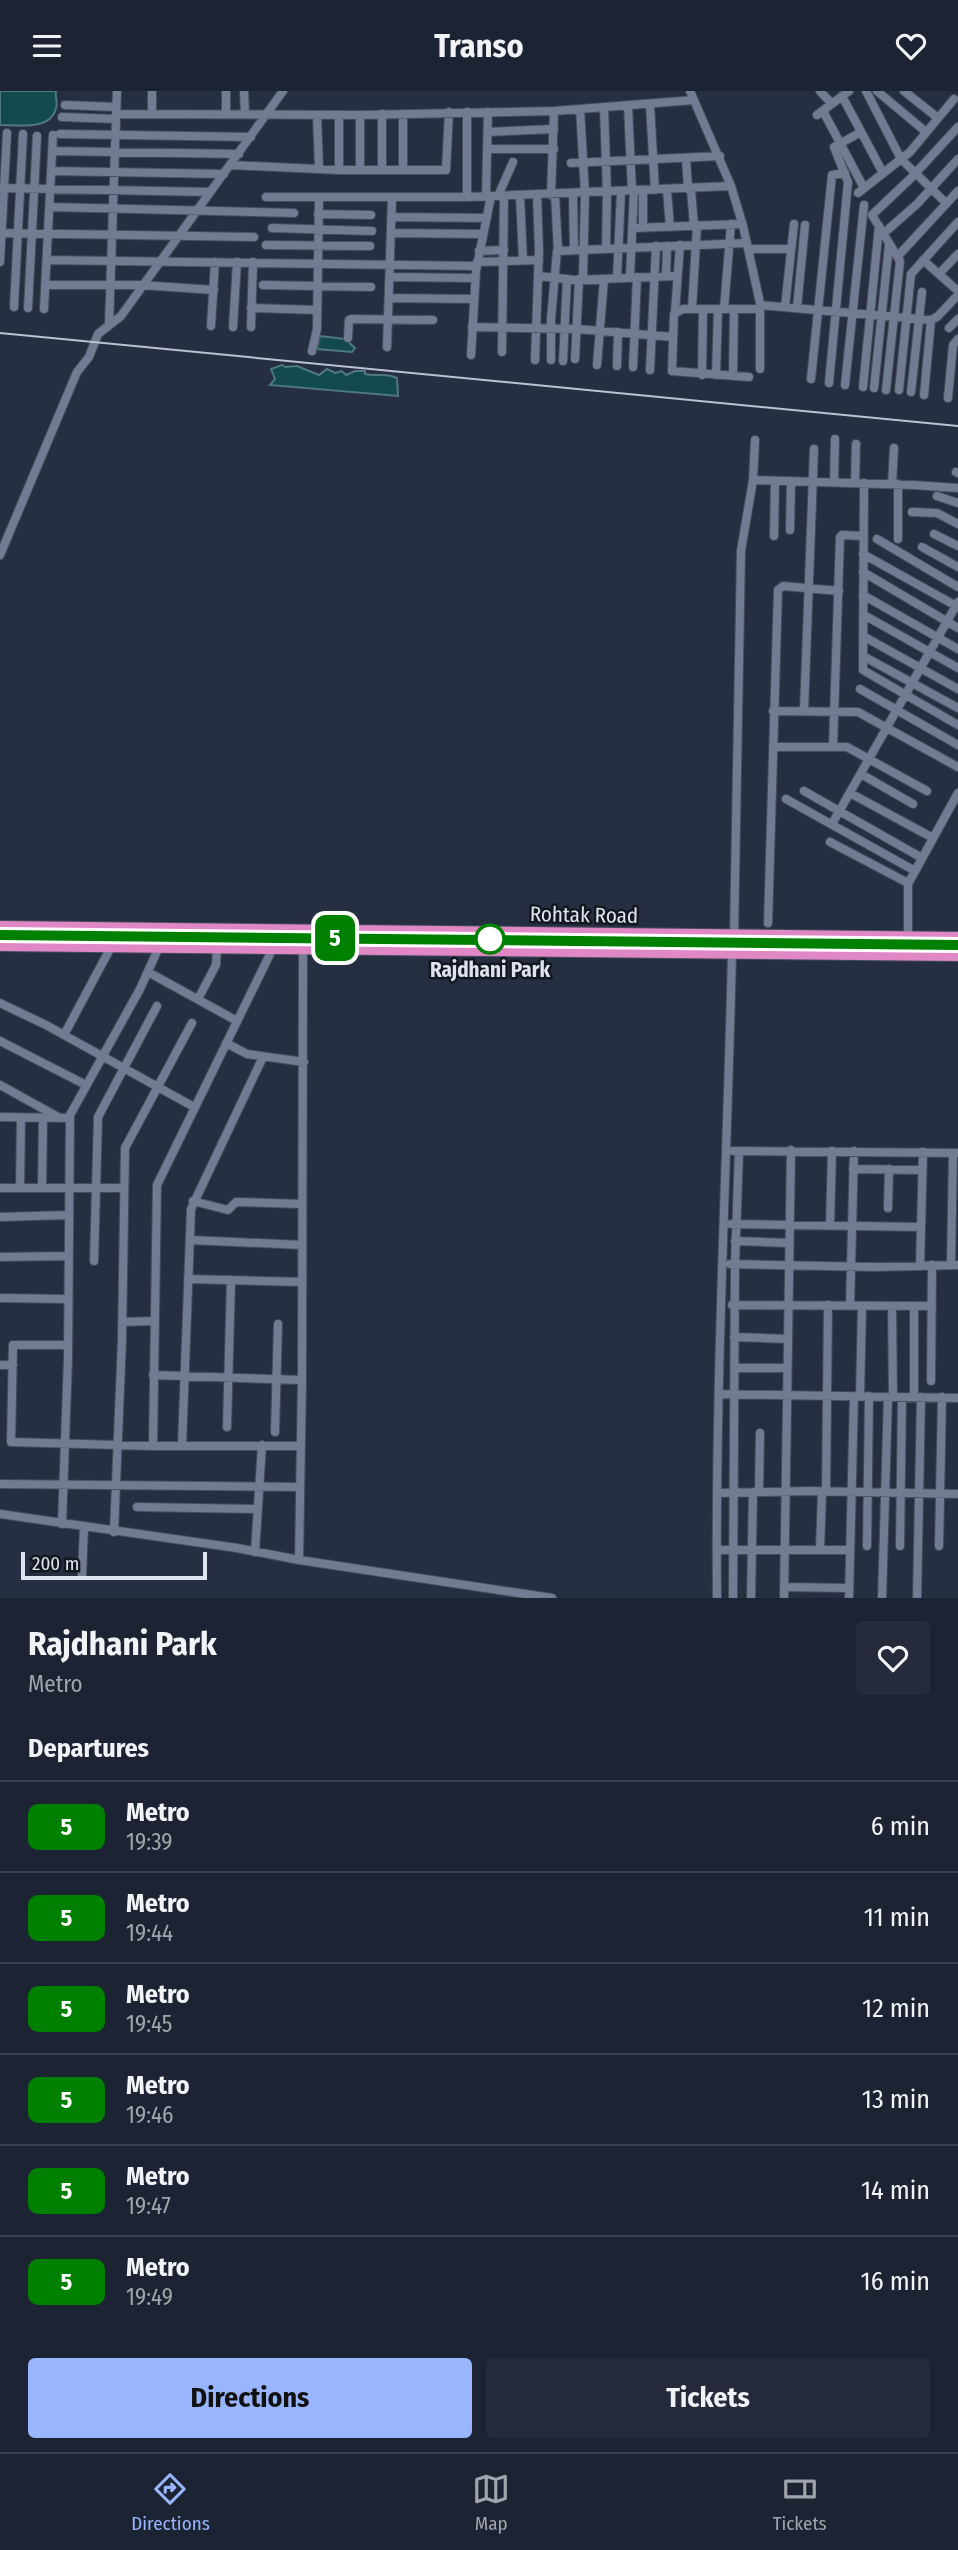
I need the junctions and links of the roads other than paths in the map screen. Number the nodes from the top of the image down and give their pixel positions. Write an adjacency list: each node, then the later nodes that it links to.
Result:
1 (117, 91): 25 (street)
2 (152, 91): 26 (street)
3 (226, 91): 27 (street)
4 (244, 91): 28 (street)
5 (283, 91): 29 (street)
6 (820, 91): 14 (street)
7 (866, 91): 56 (street)
8 (877, 91): 20 (street)
9 (945, 91): 13 (street)
10 (908, 92): 20 (street); 36 (street)
11 (845, 93): 14 (street); 40 (street)
12 (692, 95): 16 (street); 53 (street)
13 (956, 100): 36 (street)
14 (832, 104): 47 (street)
15 (65, 105): 25 (street)
16 (650, 105): 17 (street); 55 (street)
17 (628, 106): 18 (street); 58 (street)
18 (604, 108): 19 (street); 59 (street)
19 (580, 109): 21 (street); 62 (street)
20 (897, 109): 41 (street)
21 (554, 111): 24 (street); 38 (street)
22 (449, 112): 23 (street); 31 (street); 66 (street)
23 (467, 112): 24 (street); 97 (street)
24 (488, 112): 39 (street)
25 (116, 113): 26 (street); 35 (street); 45 (street)
26 (152, 114): 27 (street)
27 (226, 114): 28 (street)
28 (245, 114): 29 (street)
29 (268, 114): 32 (street); 46 (street)
30 (382, 114): 31 (street); 34 (street); 65 (street)
31 (403, 114): 66 (street)
32 (317, 115): 33 (street); 64 (street)
33 (339, 115): 34 (street); 67 (street)
34 (359, 115): 68 (street)
35 (62, 117)
36 (938, 118): 41 (street)
37 (958, 127): 74 (street)
38 (554, 129): 39 (street); 49 (street)
39 (488, 132): 48 (street)
40 (861, 132): 47 (street); 72 (street)
41 (926, 132): 56 (street)
42 (7, 133): 76 (street)
43 (23, 134): 77 (street)
44 (37, 136): 79 (street)
45 (115, 136): 46 (street); 50 (street); 51 (street)
46 (251, 137): 52 (street)
47 (840, 144): 71 (street); 72 (street)
48 (487, 149): 49 (street); 95 (street)
49 (554, 149): 91 (street)
50 (52, 151): 51 (street); 69 (street)
51 (114, 152): 52 (street); 70 (street)
52 (239, 153): 63 (street)
53 (720, 156): 54 (street); 75 (street)
54 (686, 158): 55 (street); 80 (street)
55 (653, 159): 58 (street); 82 (street)
56 (901, 159): 72 (street); 74 (street)
57 (958, 159): 78 (street)
58 (631, 160): 59 (street); 86 (street)
59 (606, 161): 62 (street); 89 (street)
60 (513, 162): 95 (street)
61 (570, 163): 62 (street)
62 (583, 163): 90 (street)
63 (230, 165): 64 (street); 73 (street)
64 (319, 169): 67 (street)
65 (382, 169): 66 (street); 68 (street)
66 (402, 169)
67 (339, 170): 68 (street)
68 (360, 170)
69 (51, 171): 70 (street); 81 (street)
70 (114, 172): 73 (street); 84 (street)
71 (845, 173): 203 (street); 204 (street)
72 (883, 173)
73 (224, 174): 88 (street)
74 (915, 174): 78 (street); 122 (street)
75 (731, 186): 80 (street); 112 (street)
76 (2, 188): 77 (street); 123 (street)
77 (19, 188): 79 (street); 125 (street)
78 (931, 188): 100 (street); 122 (street)
79 (35, 189): 81 (street); 126 (street)
80 (689, 189): 83 (street); 115 (street)
81 (51, 190): 84 (street); 102 (street)
82 (655, 190): 83 (street); 86 (street)
83 (667, 190): 116 (street)
84 (113, 191): 88 (street); 103 (street)
85 (621, 191): 86 (street); 89 (street); 143 (street)
86 (637, 191): 118 (street); 119 (street)
87 (958, 191): 100 (street)
88 (210, 192): 104 (street)
89 (607, 192): 90 (street); 144 (street)
90 (585, 193): 92 (street); 148 (street)
91 (553, 194): 92 (street); 94 (street); 150 (street)
92 (573, 194): 147 (street)
93 (520, 195): 94 (street); 95 (street); 154 (street)
94 (537, 195): 155 (street)
95 (495, 196): 97 (street); 109 (street); 146 (street)
96 (266, 197): 98 (street)
97 (467, 197): 99 (street)
98 (318, 198): 99 (street); 106 (street)
99 (392, 198): 108 (street)
100 (946, 203): 152 (street)
101 (864, 205): 206 (street)
102 (50, 207): 103 (street); 127 (street)
103 (112, 209): 104 (street); 129 (street)
104 (198, 209): 105 (street); 130 (street)
105 (294, 213)
106 (318, 214): 107 (street); 120 (street)
107 (371, 215)
108 (391, 217): 109 (street); 124 (street)
109 (486, 218): 128 (street)
110 (958, 222): 156 (street)
111 (732, 224): 112 (street); 115 (street); 133 (street)
112 (742, 224): 141 (street)
113 (794, 224): 145 (street)
114 (805, 225): 196 (street)
115 (695, 226): 116 (street); 135 (street)
116 (670, 227): 119 (street)
117 (272, 228): 120 (street)
118 (633, 228): 119 (street); 142 (street)
119 (643, 228)
120 (318, 229): 121 (street); 136 (street)
121 (372, 230)
122 (881, 230): 134 (street); 207 (street)
123 (1, 233): 125 (street); 160 (street)
124 (391, 233): 128 (street); 166 (street)
125 (17, 234): 126 (street); 191 (street)
126 (33, 234): 127 (street); 194 (street)
127 (48, 234): 129 (street); 153 (street)
128 (482, 234): 149 (street)
129 (111, 235): 130 (street); 157 (street)
130 (178, 236): 131 (street); 158 (street)
131 (254, 237)
132 (266, 244): 136 (street)
133 (729, 244): 135 (street); 141 (street); 200 (street)
134 (889, 244): 152 (street); 208 (street)
135 (696, 245): 140 (street); 198 (street)
136 (318, 246): 137 (street); 164 (street)
137 (370, 246)
138 (656, 246): 139 (street); 142 (street); 169 (street)
139 (667, 246): 140 (street); 170 (street)
140 (680, 246): 171 (street)
141 (748, 246): 145 (street); 192 (street)
142 (632, 247): 143 (street); 173 (street)
143 (619, 248): 144 (street); 177 (street)
144 (606, 249): 148 (street)
145 (791, 249): 193 (street)
146 (504, 250): 149 (street); 159 (street)
147 (574, 250): 148 (street); 150 (street)
148 (585, 250): 179 (street)
149 (479, 251): 165 (street)
150 (557, 251): 175 (street)
151 (958, 254): 167 (street)
152 (898, 256): 209 (street)
153 (47, 260): 157 (street); 180 (street)
154 (523, 260): 155 (street); 159 (street)
155 (539, 260): 168 (street)
156 (923, 260): 167 (street); 210 (street)
157 (110, 261): 158 (street); 183 (street)
158 (159, 261): 161 (street); 181 (street)
159 (505, 261): 165 (street); 221 (street)
160 (0, 262)
161 (215, 262): 162 (street); 186 (street)
162 (237, 262): 163 (street); 218 (street)
163 (253, 262): 164 (street); 195 (street)
164 (318, 263): 166 (street); 184 (street)
165 (477, 264): 166 (street); 174 (street)
166 (390, 265): 172 (street)
167 (939, 274): 188 (street)
168 (538, 276): 175 (street); 222 (street)
169 (654, 276): 170 (street); 173 (street); 230 (street)
170 (666, 276): 171 (street)
171 (677, 276): 205 (street)
172 (390, 277): 174 (street); 189 (street)
173 (633, 277): 177 (street); 229 (street)
174 (475, 278): 190 (street)
175 (554, 278): 178 (street); 224 (street)
176 (604, 278): 177 (street); 179 (street); 227 (street)
177 (617, 278)
178 (567, 279): 179 (street); 225 (street)
179 (581, 279): 226 (street)
180 (46, 285): 183 (street); 197 (street)
181 (141, 285): 183 (street); 186 (street); 216 (street)
182 (263, 285): 184 (street)
183 (109, 286): 216 (street)
184 (318, 286): 185 (street); 202 (street)
185 (371, 287)
186 (214, 290): 217 (street)
187 (922, 292): 211 (street)
188 (958, 293): 215 (street)
189 (389, 298): 190 (street); 213 (street)
190 (473, 299): 220 (street)
191 (14, 307)
192 (760, 307): 193 (street); 201 (street); 245 (street)
193 (785, 307): 196 (street)
194 (28, 308)
195 (251, 308): 202 (street); 219 (street)
196 (797, 308): 203 (street)
197 (44, 309)
198 (692, 309): 199 (street); 205 (street)
199 (703, 309): 200 (street); 247 (street)
200 (721, 309): 201 (street); 248 (street)
201 (734, 309): 249 (street)
202 (317, 310): 235 (street)
203 (818, 310): 204 (street); 251 (street)
204 (835, 311): 206 (street); 252 (street)
205 (675, 312): 231 (street)
206 (853, 313): 207 (street); 253 (street)
207 (869, 314): 208 (street); 254 (street)
208 (882, 316): 209 (street); 255 (street)
209 (894, 317): 210 (street); 256 (street)
210 (906, 318): 211 (street); 257 (street)
211 (919, 319): 215 (street); 258 (street)
212 (958, 319): 223 (street)
213 (388, 320): 214 (street); 232 (street); 234 (street)
214 (433, 320)
215 (930, 320): 259 (street)
216 (109, 324): 287 (street)
217 (211, 326)
218 (233, 327)
219 (251, 327)
220 (472, 327): 221 (street); 237 (street)
221 (503, 327): 222 (street); 236 (street)
222 (536, 328): 224 (street); 239 (street)
223 (949, 328)
224 (552, 329): 225 (street); 240 (street)
225 (564, 329): 226 (street); 241 (street)
226 (577, 329): 227 (street); 238 (street)
227 (599, 331): 228 (street); 242 (street)
228 (618, 332): 229 (street); 243 (street)
229 (635, 334): 230 (street); 244 (street)
230 (651, 335): 231 (street); 246 (street)
231 (673, 337): 247 (street)
232 (348, 338)
233 (958, 339): 260 (street)
234 (387, 347)
235 (312, 351)
236 (502, 352)
237 (471, 355)
238 (575, 359)
239 (535, 360)
240 (551, 360)
241 (563, 361)
242 (597, 365)
243 (617, 366)
244 (634, 367)
245 (760, 369)
246 (650, 370)
247 (702, 375): 248 (street)
248 (716, 376): 249 (street)
249 (733, 376): 250 (street)
250 (749, 377)
251 (811, 379)
252 (829, 383)
253 (845, 385)
254 (863, 387)
255 (873, 388)
256 (886, 390)
257 (899, 390)
258 (911, 392)
259 (924, 395)
260 (948, 398)
261 (835, 439): 270 (street)
262 (755, 440): 266 (street)
263 (856, 444): 271 (street)
264 (894, 448): 272 (street)
265 (814, 449): 269 (street)
266 (753, 480): 267 (street); 338 (street)
267 (775, 481): 268 (street); 280 (street)
268 (791, 481): 269 (street); 278 (street)
269 (812, 482): 270 (street); 291 (street)
270 (834, 482): 271 (street)
271 (859, 483): 272 (street); 281 (street)
272 (895, 484): 273 (street); 283 (street)
273 (958, 488)
274 (937, 496): 275 (street)
275 (958, 503)
276 (912, 512): 277 (street)
277 (958, 524)
278 (790, 530)
279 (934, 534): 285 (street)
280 (774, 536)
281 (863, 536): 286 (street); 292 (street)
282 (877, 539): 290 (street)
283 (898, 539)
284 (922, 547): 288 (street)
285 (958, 547)
286 (863, 554): 289 (street); 294 (street)
287 (0, 555)
288 (958, 567)
289 (863, 572): 293 (street); 296 (street)
290 (958, 587)
291 (808, 589): 292 (street); 311 (street); 312 (street)
292 (839, 591): 313 (street)
293 (863, 595): 295 (street); 299 (street)
294 (957, 605): 296 (street)
295 (864, 615): 298 (street); 301 (street)
296 (947, 622): 297 (street); 299 (street)
297 (958, 628)
298 (863, 636): 302 (street); 303 (street)
299 (938, 638): 300 (street); 301 (street)
300 (958, 649)
301 (929, 653): 303 (street); 304 (street)
302 (863, 656): 305 (street); 308 (street)
303 (920, 668): 305 (street); 307 (street)
304 (958, 669)
305 (913, 682): 308 (street); 309 (street)
306 (860, 689): 310 (street)
307 (958, 689)
308 (906, 695): 310 (street); 314 (street)
309 (958, 708)
310 (897, 710): 315 (street); 316 (street)
311 (773, 711): 312 (street); 317 (street)
312 (804, 711): 313 (street)
313 (834, 711): 315 (street); 318 (street)
314 (958, 725)
315 (887, 727): 319 (street); 320 (street)
316 (958, 745)
317 (773, 747): 318 (street); 335 (street)
318 (834, 747): 319 (street)
319 (870, 758): 321 (street); 323 (street)
320 (958, 767)
321 (861, 774): 324 (street); 327 (street)
322 (804, 791): 328 (street)
323 (927, 791)
324 (850, 793): 328 (street); 330 (street)
325 (958, 793): 330 (street)
326 (786, 799): 329 (street)
327 (913, 804)
328 (839, 811): 329 (street); 332 (street)
329 (832, 824): 333 (street)
330 (933, 838): 332 (street)
331 (830, 842): 334 (street)
332 (922, 858): 333 (street)
333 (915, 871): 334 (street)
334 (908, 883): 339 (street)
335 (768, 923)
336 (0, 927): 337 (highway, Rohtak Road)
337 (353, 932): 338 (highway, Rohtak Road); 347 (highway)
338 (734, 936): 339 (highway, Rohtak Road)
339 (908, 937): 340 (highway, Rohtak Road); 349 (street)
340 (958, 938)
341 (0, 945): 342 (highway, Rohtak Road)
342 (111, 947): 343 (highway, Rohtak Road); 357 (street)
343 (159, 947): 344 (highway, Rohtak Road); 351 (street)
344 (217, 947): 345 (highway, Rohtak Road); 352 (street)
345 (273, 948): 346 (highway, Rohtak Road); 355 (street)
346 (303, 948): 347 (highway, Rohtak Road); 362 (street)
347 (354, 948): 348 (highway, Rohtak Road)
348 (732, 953): 349 (highway, Rohtak Road); 373 (street)
349 (908, 955): 350 (highway, Rohtak Road)
350 (958, 955)
351 (148, 972): 352 (street); 360 (street)
352 (198, 999): 355 (street)
353 (0, 1003): 357 (street)
354 (157, 1006): 363 (street)
355 (237, 1021): 359 (street)
356 (192, 1023): 366 (street)
357 (64, 1035): 360 (street)
358 (0, 1041): 365 (street)
359 (226, 1042): 361 (street); 367 (street)
360 (102, 1057): 363 (street); 365 (street)
361 (263, 1057): 362 (street); 388 (street)
362 (304, 1062): 389 (street)
363 (124, 1070): 366 (street); 382 (street)
364 (0, 1085): 370 (street)
365 (86, 1085): 370 (street)
366 (157, 1087): 367 (street); 387 (street)
367 (194, 1107): 427 (street)
368 (21, 1118): 369 (street); 371 (street); 384 (street)
369 (43, 1118): 370 (street); 385 (street)
370 (65, 1118): 386 (street)
371 (0, 1119)
372 (790, 1150): 374 (street); 375 (street); 395 (street)
373 (728, 1151): 374 (street); 393 (street)
374 (739, 1151): 394 (street)
375 (832, 1151): 376 (street); 396 (street)
376 (854, 1151): 377 (street); 379 (street)
377 (923, 1152): 378 (street); 381 (street)
378 (956, 1153): 410 (street)
379 (853, 1168): 380 (street); 397 (street)
380 (889, 1170): 381 (street); 390 (street)
381 (922, 1170): 398 (street)
382 (96, 1187): 386 (street); 387 (street); 405 (street)
383 (0, 1188): 384 (street)
384 (20, 1188): 385 (street)
385 (42, 1188): 386 (street)
386 (68, 1188): 391 (street)
387 (124, 1188): 428 (street)
388 (193, 1201): 389 (street); 399 (street)
389 (302, 1204): 402 (street)
390 (888, 1208)
391 (68, 1215): 392 (street); 403 (street)
392 (0, 1217)
393 (725, 1224): 394 (street); 406 (street)
394 (735, 1224): 395 (street); 400 (street)
395 (789, 1226): 396 (street); 401 (street)
396 (830, 1226): 397 (street)
397 (852, 1227): 398 (street); 411 (street)
398 (921, 1227): 412 (street)
399 (190, 1240): 402 (street); 413 (street)
400 (735, 1241): 401 (street); 407 (street)
401 (789, 1243): 408 (street)
402 (302, 1245): 415 (street)
403 (67, 1256): 404 (street); 417 (street)
404 (0, 1257)
405 (94, 1261)
406 (723, 1264): 407 (street); 418 (street)
407 (735, 1264): 408 (street); 419 (street)
408 (789, 1265): 411 (street); 420 (street)
409 (932, 1265): 410 (street); 412 (street); 426 (street)
410 (954, 1265)
411 (851, 1266): 412 (street); 422 (street)
412 (920, 1266)
413 (188, 1279): 414 (street); 438 (street)
414 (231, 1280): 415 (street); 439 (street)
415 (302, 1282): 441 (street)
416 (0, 1299): 417 (street)
417 (67, 1299): 432 (street)
418 (721, 1304): 419 (street); 443 (street)
419 (734, 1305): 420 (street); 430 (street)
420 (788, 1305): 421 (street); 431 (street)
421 (828, 1305): 422 (street); 446 (street)
422 (850, 1305): 423 (street)
423 (862, 1306): 424 (street); 447 (street)
424 (892, 1306): 425 (street); 448 (street)
425 (914, 1306): 426 (street); 450 (street)
426 (932, 1306): 442 (street)
427 (154, 1321): 428 (street); 437 (street)
428 (122, 1322): 457 (street)
429 (278, 1324): 440 (street)
430 (734, 1337): 431 (street); 435 (street)
431 (788, 1339): 436 (street)
432 (67, 1345): 434 (street); 456 (street)
433 (0, 1365): 434 (street)
434 (13, 1365): 456 (street)
435 (735, 1368): 436 (street); 444 (street)
436 (787, 1368): 445 (street)
437 (153, 1375): 438 (street); 460 (street)
438 (184, 1377): 439 (street); 458 (street)
439 (229, 1378): 440 (street); 453 (street)
440 (276, 1379): 441 (street); 454 (street)
441 (302, 1380): 461 (street)
442 (931, 1381)
443 (719, 1394): 444 (street); 471 (street)
444 (735, 1394): 445 (street); 472 (street)
445 (787, 1395): 446 (street); 468 (street)
446 (827, 1395): 447 (street); 469 (street)
447 (861, 1396): 448 (street); 470 (street); 473 (street)
448 (890, 1397): 449 (street); 474 (street)
449 (902, 1397): 450 (street); 475 (street)
450 (918, 1397): 451 (street); 476 (street)
451 (942, 1397): 452 (street); 477 (street)
452 (958, 1398)
453 (227, 1427)
454 (275, 1432)
455 (760, 1433): 467 (street)
456 (65, 1444): 457 (street); 463 (street)
457 (117, 1444): 460 (street); 464 (street)
458 (182, 1444): 459 (street); 460 (street)
459 (262, 1445): 461 (street); 465 (street)
460 (153, 1446)
461 (301, 1446): 466 (street)
462 (0, 1484): 463 (street)
463 (63, 1485): 464 (street); 482 (street)
464 (116, 1486): 465 (street); 484 (street)
465 (259, 1487): 466 (street); 480 (street)
466 (300, 1487): 495 (street)
467 (756, 1492): 468 (street); 472 (street); 488 (street)
468 (787, 1492): 469 (street); 489 (street)
469 (824, 1492): 470 (street); 490 (street)
470 (851, 1492): 473 (street); 493 (street)
471 (717, 1493): 472 (street); 491 (street)
472 (735, 1493): 492 (street)
473 (869, 1493): 474 (street); 485 (street)
474 (885, 1493): 475 (street); 505 (street)
475 (902, 1493): 476 (street); 486 (street)
476 (919, 1494): 477 (street); 506 (street)
477 (939, 1494): 478 (street); 487 (street)
478 (958, 1494)
479 (137, 1507): 480 (street)
480 (258, 1509): 494 (street)
481 (0, 1514): 482 (street)
482 (62, 1524): 483 (street)
483 (83, 1527): 484 (street); 496 (street)
484 (114, 1532): 494 (street)
485 (867, 1546)
486 (900, 1546)
487 (939, 1546)
488 (752, 1549): 489 (street); 492 (street); 502 (street)
489 (785, 1549): 490 (street); 497 (street)
490 (820, 1549): 493 (street)
491 (717, 1550): 492 (street); 500 (street)
492 (733, 1550): 501 (street)
493 (850, 1550): 498 (street)
494 (255, 1552): 495 (street)
495 (299, 1560): 499 (street)
496 (82, 1575)
497 (784, 1587): 498 (street); 503 (street)
498 (849, 1588): 504 (street)
499 (552, 1598)
500 (717, 1598)
501 (733, 1598)
502 (751, 1598)
503 (784, 1598)
504 (849, 1598)
505 (882, 1598)
506 (917, 1598)

